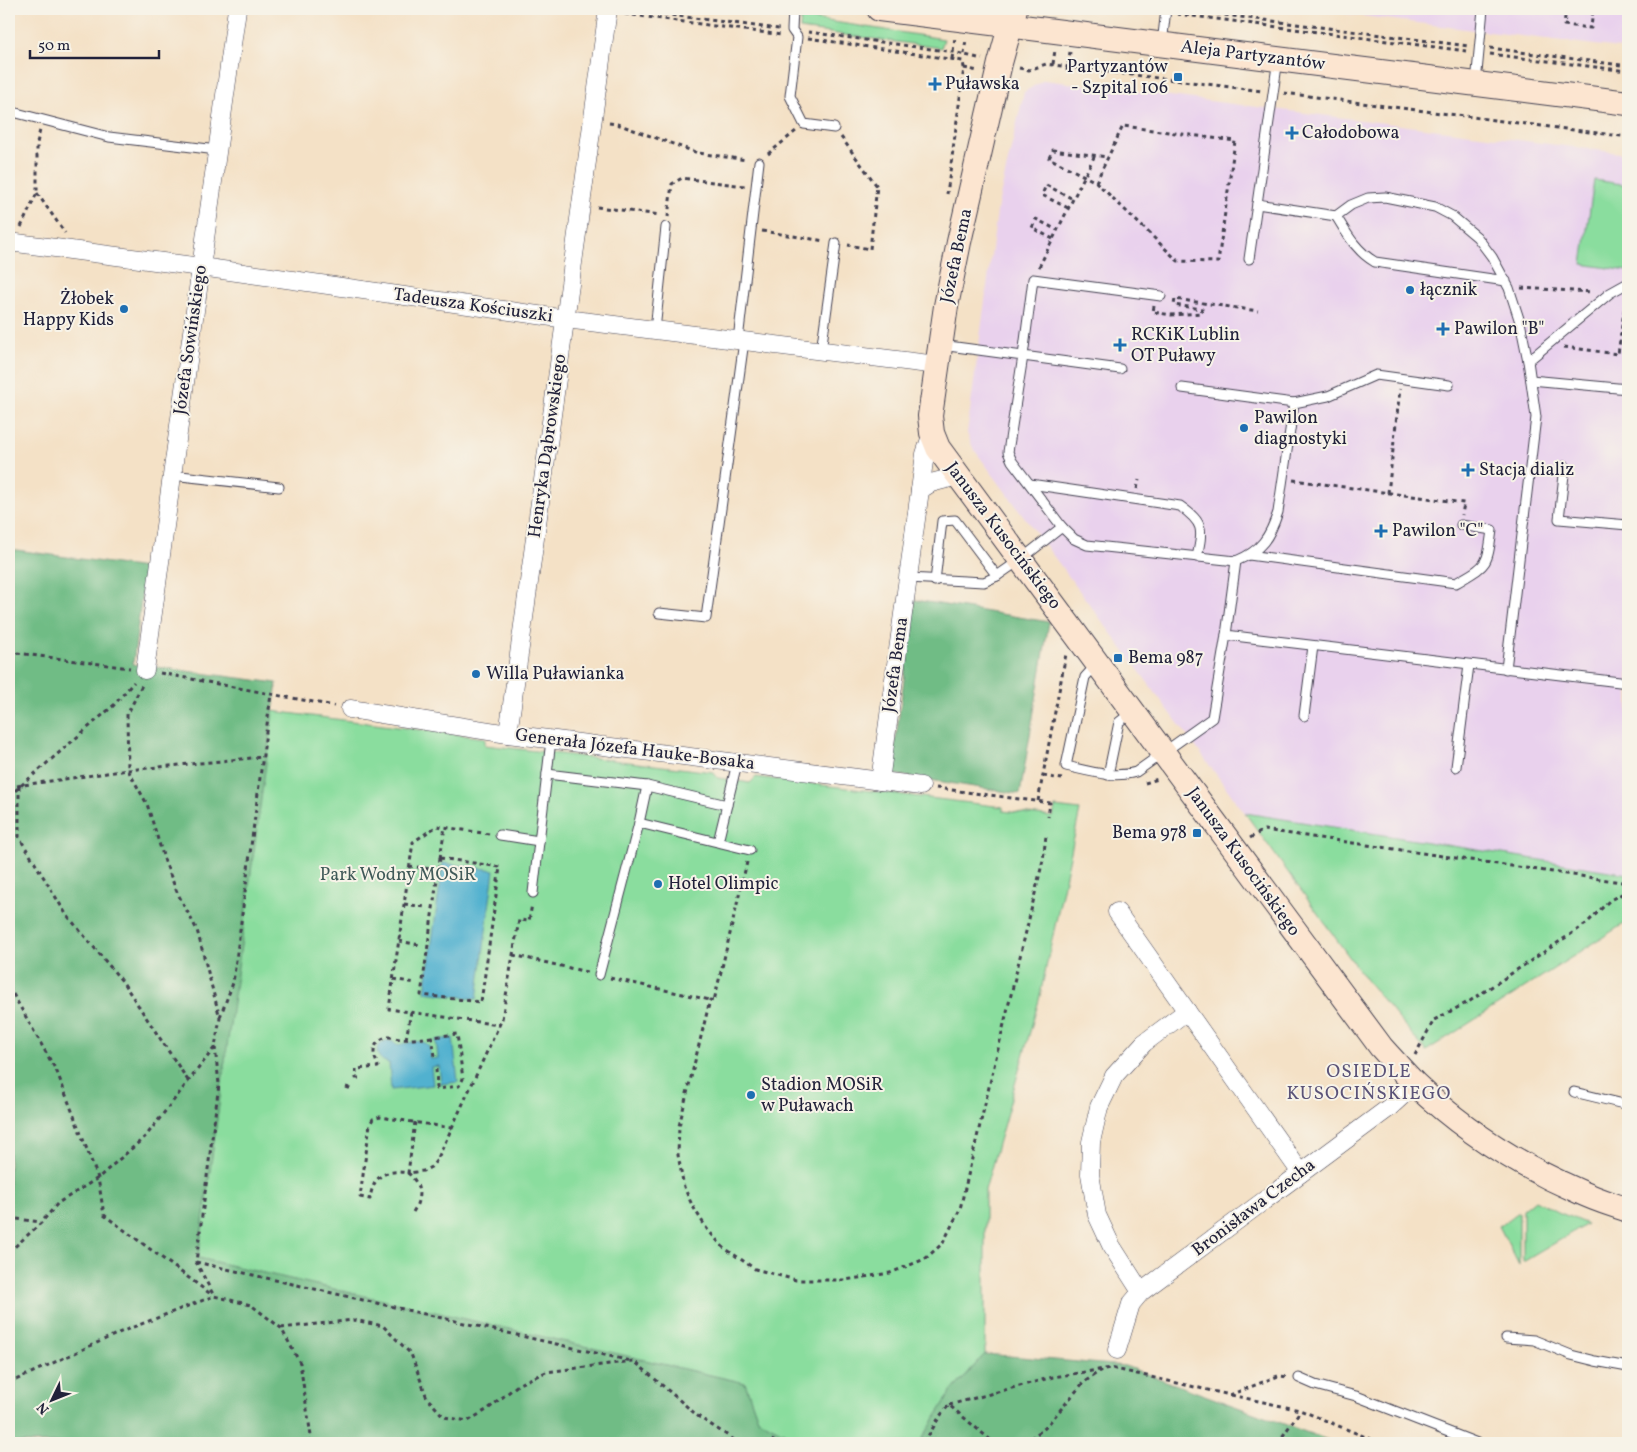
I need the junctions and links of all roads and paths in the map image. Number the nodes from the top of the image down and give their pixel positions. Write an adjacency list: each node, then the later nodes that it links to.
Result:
1 (237, 9): 30 (street, Józefa Sowińskiego)
2 (582, 9): 10 (path)
3 (793, 9): 13 (lane)
4 (878, 9): 12 (street, Aleja Partyzantów)
5 (1130, 9): 11 (path)
6 (1177, 9): 15 (path)
7 (1482, 9): 15 (lane)
8 (1566, 9): 9 (path)
9 (1593, 9)
10 (613, 10): 13 (path); 13 (path); 26 (street, Henryka Dąbrowskiego)
11 (1166, 11): 14 (lane); 15 (path)
12 (1012, 17): 14 (street, Aleja Partyzantów); 17 (street, Józefa Bema)
13 (795, 34): 17 (path); 19 (path); 27 (lane)
14 (1162, 44): 16 (street, Aleja Partyzantów)
15 (1479, 50): 18 (path); 20 (path); 21 (lane)
16 (1278, 59): 21 (street, Aleja Partyzantów); 22 (lane)
17 (1000, 63): 22 (path); 65 (street, Józefa Bema)
18 (1628, 66)
19 (964, 68)
20 (1628, 71)
21 (1476, 84): 23 (street, Aleja Partyzantów)
22 (1273, 92): 29 (path); 39 (lane)
23 (1628, 103)
24 (9, 111): 25 (lane)
25 (43, 120): 30 (lane); 37 (path)
26 (593, 121): 33 (path); 40 (street, Henryka Dąbrowskiego)
27 (804, 124): 28 (lane); 33 (path)
28 (834, 128): 49 (path)
29 (1628, 137)
30 (217, 150): 52 (street, Józefa Sowińskiego)
31 (1095, 155): 32 (path); 34 (path); 34 (path)
32 (1108, 157): 35 (path); 35 (path)
33 (759, 162): 36 (lane)
34 (1085, 176): 35 (path); 38 (path)
35 (1096, 182)
36 (756, 187): 42 (path); 45 (lane)
37 (37, 193): 48 (path); 50 (path)
38 (1073, 199): 41 (path); 41 (path)
39 (1257, 204): 43 (lane); 51 (lane)
40 (581, 205): 42 (path); 60 (street, Henryka Dąbrowskiego)
41 (1068, 208): 46 (path)
42 (668, 216): 44 (path)
43 (1336, 216): 55 (lane); 55 (lane)
44 (666, 227): 61 (lane)
45 (751, 230): 49 (path); 62 (lane)
46 (1057, 230): 47 (path); 47 (path)
47 (1053, 239): 53 (path)
48 (12, 242): 50 (street, Tadeusza Kościuszki)
49 (836, 243): 64 (lane)
50 (78, 251): 52 (street, Tadeusza Kościuszki)
51 (1249, 258)
52 (201, 267): 60 (street, Tadeusza Kościuszki); 77 (street, Józefa Sowińskiego)
53 (1033, 279): 57 (lane); 66 (lane)
54 (1628, 283): 56 (lane); 63 (path)
55 (1508, 285): 56 (path); 67 (lane)
56 (1610, 293): 63 (lane)
57 (1161, 296)
58 (1258, 311): 59 (path)
59 (1160, 313)
60 (566, 319): 61 (street, Tadeusza Kościuszki); 108 (street, Henryka Dąbrowskiego)
61 (655, 330): 62 (street, Tadeusza Kościuszki)
62 (741, 341): 64 (street, Tadeusza Kościuszki); 94 (lane)
63 (1548, 345): 67 (lane)
64 (820, 351): 65 (street, Tadeusza Kościuszki)
65 (939, 355): 66 (lane); 75 (street, Józefa Bema)
66 (1023, 356): 68 (lane); 80 (lane)
67 (1528, 361): 70 (lane)
68 (1120, 370)
69 (1401, 379): 71 (lane); 74 (lane); 83 (path)
70 (1531, 380): 73 (lane); 101 (lane)
71 (1449, 385)
72 (1182, 388): 74 (lane)
73 (1628, 389)
74 (1294, 402): 79 (lane)
75 (932, 433): 78 (street, Janusza Kusocińskiego); 82 (street, Józefa Bema)
76 (1565, 466): 85 (lane)
77 (172, 475): 81 (lane); 102 (street, Józefa Sowińskiego)
78 (958, 476): 82 (street); 89 (street, Janusza Kusocińskiego)
79 (1283, 479): 83 (path); 87 (lane)
80 (1030, 484): 86 (lane); 88 (lane)
81 (279, 487)
82 (920, 490): 92 (street, Józefa Bema)
83 (1388, 493): 84 (path)
84 (1460, 525): 87 (lane)
85 (1628, 525)
86 (1062, 527): 88 (lane); 89 (lane)
87 (1250, 555): 90 (lane)
88 (1197, 557): 90 (lane)
89 (1020, 560): 91 (lane); 99 (street, Janusza Kusocińskiego)
90 (1236, 560): 95 (lane)
91 (997, 576): 93 (lane); 93 (lane)
92 (908, 578): 93 (lane); 117 (street, Józefa Bema)
93 (935, 581)
94 (659, 613)
95 (1226, 635): 97 (lane); 110 (lane)
96 (1068, 646): 123 (path)
97 (1313, 646): 100 (lane); 107 (lane)
98 (9, 652): 102 (path)
99 (1097, 664): 106 (street, Janusza Kusocińskiego); 116 (lane)
100 (1469, 665): 101 (lane); 113 (lane)
101 (1506, 669): 103 (lane)
102 (145, 670): 104 (path); 114 (path); 118 (path)
103 (1628, 684)
104 (271, 694): 105 (path); 111 (path)
105 (350, 708): 108 (street, Generała Józefa Hauke-Bosaka)
106 (1133, 712): 110 (street, Janusza Kusocińskiego); 116 (lane)
107 (1304, 716)
108 (508, 734): 109 (street, Generała Józefa Hauke-Bosaka)
109 (551, 740): 112 (street, Generała Józefa Hauke-Bosaka); 115 (lane)
110 (1164, 753): 116 (lane); 133 (street, Janusza Kusocińskiego)
111 (262, 756): 114 (path); 151 (path)
112 (737, 763): 117 (street, Generała Józefa Hauke-Bosaka); 124 (lane)
113 (1456, 767)
114 (128, 770): 118 (path); 151 (path)
115 (547, 774): 119 (lane); 130 (lane)
116 (1108, 775)
117 (880, 781): 120 (street, Generała Józefa Hauke-Bosaka)
118 (20, 786): 121 (path); 122 (path); 160 (path)
119 (647, 786): 124 (lane); 126 (lane)
120 (921, 786): 123 (path)
121 (9, 787)
122 (9, 796)
123 (1038, 801): 125 (path)
124 (727, 806): 131 (lane)
125 (1048, 817)
126 (639, 823): 131 (lane); 145 (lane)
127 (444, 827): 128 (path); 134 (path); 135 (path)
128 (500, 835): 130 (lane)
129 (1046, 836): 132 (path)
130 (539, 842): 139 (lane)
131 (718, 842): 132 (lane)
132 (750, 850)
133 (1234, 850): 137 (path); 161 (street, Janusza Kusocińskiego)
134 (440, 858): 134 (path)
135 (409, 866): 136 (path); 140 (path)
136 (431, 869)
137 (1628, 883)
138 (1628, 891): 157 (path)
139 (533, 894): 152 (path)
140 (404, 904): 141 (path); 143 (path)
141 (425, 907)
142 (1117, 912): 149 (street)
143 (399, 941): 144 (path); 146 (path)
144 (420, 945)
145 (600, 975)
146 (393, 979): 147 (path); 150 (path)
147 (415, 983)
148 (9, 987): 168 (path)
149 (1187, 1011): 167 (street); 175 (street)
150 (411, 1012): 152 (path); 154 (path)
151 (220, 1018): 155 (path)
152 (499, 1025): 165 (path)
153 (432, 1037): 154 (path); 156 (path); 158 (path)
154 (406, 1039): 159 (path)
155 (215, 1047): 160 (path); 174 (path)
156 (434, 1056)
157 (1415, 1056)
158 (436, 1069)
159 (359, 1078)
160 (189, 1082): 168 (path)
161 (1415, 1084): 167 (street, Bronisława Czecha); 169 (street, Janusza Kusocińskiego)
162 (1574, 1092): 163 (lane)
163 (1628, 1105)
164 (415, 1122): 165 (path); 166 (path); 166 (path)
165 (452, 1128): 166 (path)
166 (408, 1173): 170 (path)
167 (1301, 1173): 175 (street, Bronisława Czecha)
168 (98, 1178): 172 (path); 176 (path)
169 (1628, 1210)
170 (413, 1212)
171 (9, 1218): 172 (path)
172 (41, 1222): 173 (path)
173 (9, 1252)
174 (196, 1262): 176 (path); 180 (path)
175 (1141, 1292): 179 (street, Bronisława Czecha)
176 (214, 1296): 177 (path); 184 (path)
177 (280, 1328): 180 (path); 189 (path)
178 (1506, 1338): 181 (lane)
179 (1117, 1350)
180 (634, 1362): 190 (path)
181 (1628, 1367)
182 (1102, 1370): 185 (path); 186 (path); 194 (path)
183 (1299, 1378): 185 (path); 197 (lane)
184 (9, 1383)
185 (1230, 1395): 187 (path)
186 (949, 1405): 192 (path); 193 (path)
187 (1300, 1410): 195 (path); 196 (path)
188 (775, 1436): 191 (path)
189 (312, 1443)
190 (739, 1443)
191 (772, 1443)
192 (924, 1443)
193 (994, 1443)
194 (1024, 1443)
195 (1278, 1443)
196 (1380, 1443)
197 (1477, 1443)

